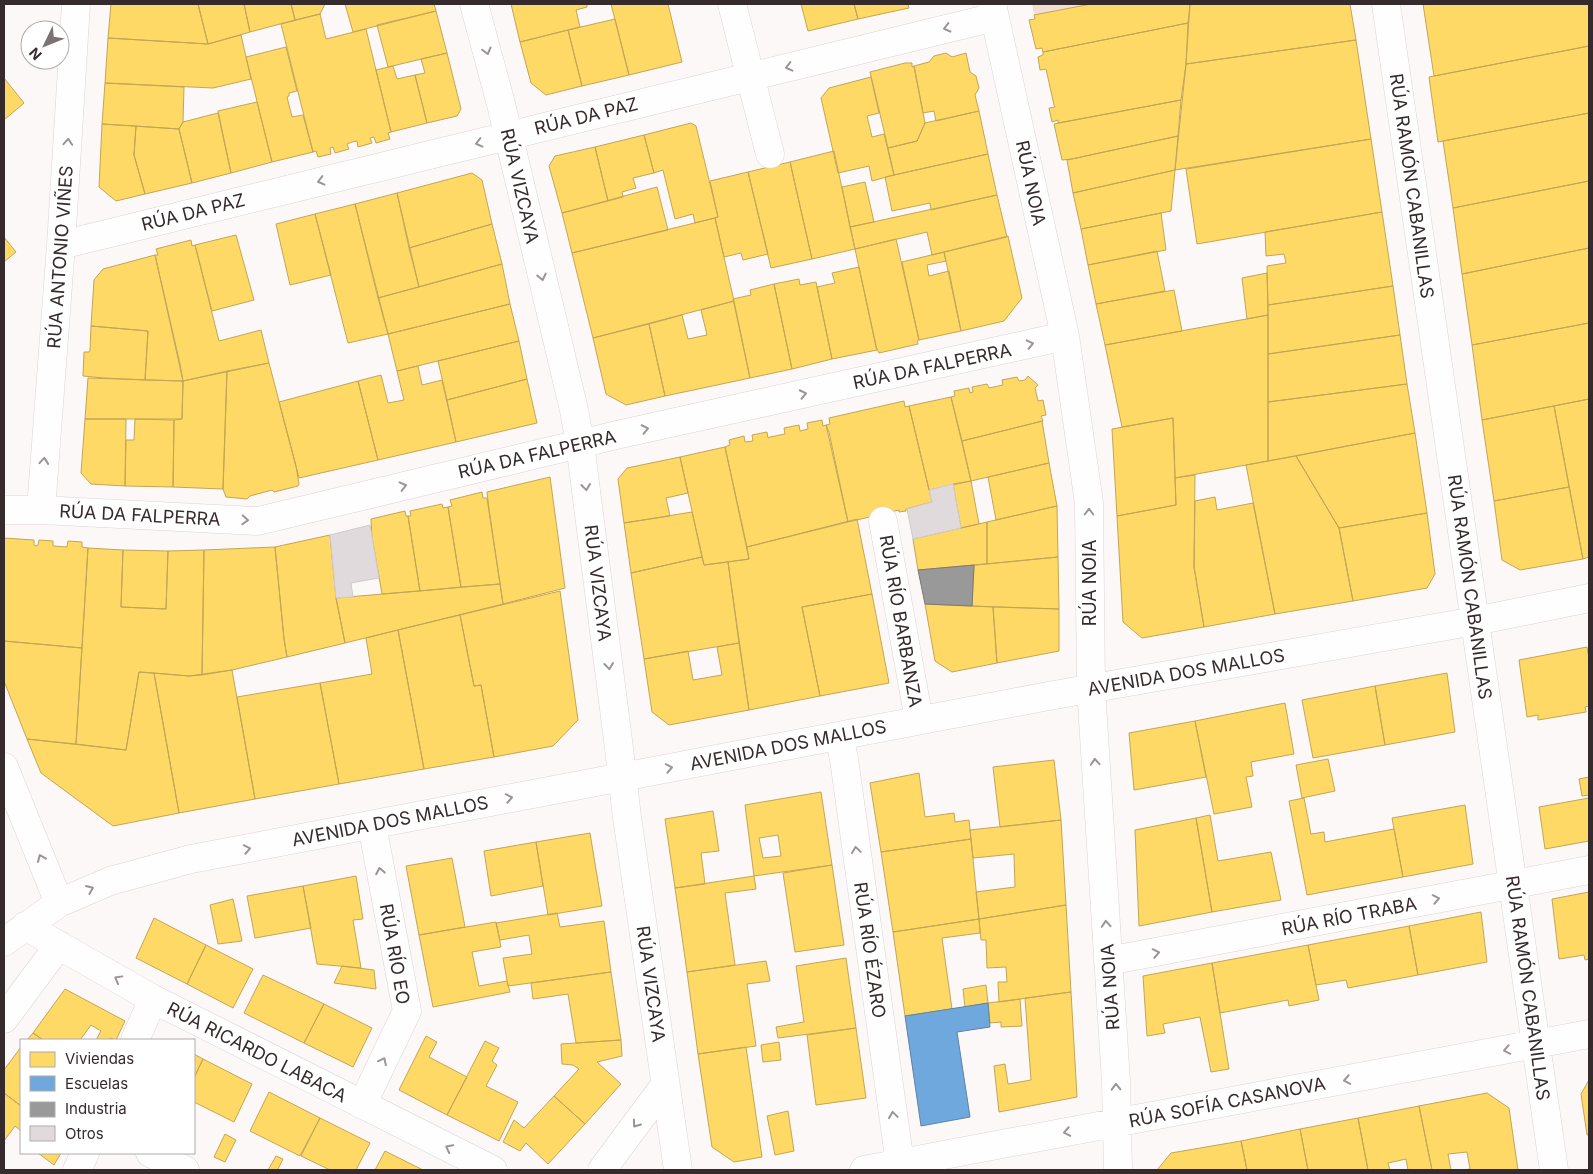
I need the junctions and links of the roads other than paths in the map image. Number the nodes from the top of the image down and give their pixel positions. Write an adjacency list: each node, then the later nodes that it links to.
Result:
1 (76, 4): 9 (street, RÚA ANTONIO VIÑES, one-way to 1)
2 (474, 4): 7 (street, RÚA VIZCAYA, one-way to 7)
3 (732, 4): 6 (street)
4 (1386, 4): 16 (street, RÚA RAMÓN CABANILLAS)
5 (993, 10): 6 (street, RÚA DA PAZ, one-way to 6); 10 (street, RÚA NOIA)
6 (750, 76): 7 (street, RÚA DA PAZ); 8 (street)
7 (508, 135): 9 (street, RÚA DA PAZ, one-way to 9); 11 (street, RÚA VIZCAYA, one-way to 11)
8 (770, 154)
9 (61, 245): 13 (street, RÚA ANTONIO VIÑES, one-way to 9)
10 (1065, 336): 11 (street, RÚA DA FALPERRA, one-way to 10); 17 (street, RÚA NOIA, one-way to 10)
11 (580, 444): 13 (street, RÚA DA FALPERRA, one-way to 11); 21 (street, RÚA VIZCAYA, one-way to 21)
12 (4, 510): 13 (street, RÚA DA FALPERRA)
13 (41, 510)
14 (883, 521): 18 (street, RÚA RÍO BARBANZA)
15 (1589, 598): 16 (street, AVENIDA DOS MALLOS)
16 (1475, 621): 17 (street, AVENIDA DOS MALLOS); 24 (street, RÚA RAMÓN CABANILLAS)
17 (1091, 688): 18 (street, AVENIDA DOS MALLOS); 28 (street, RÚA NOIA, one-way to 17)
18 (919, 720): 19 (street, AVENIDA DOS MALLOS)
19 (839, 736): 21 (street, AVENIDA DOS MALLOS, one-way to 19); 39 (street, RÚA RÍO ÉZARO, one-way to 19)
20 (4, 767): 25 (street, one-way to 20)
21 (621, 777): 22 (street, AVENIDA DOS MALLOS, one-way to 21); 34 (street, RÚA VIZCAYA)
22 (372, 825): 25 (street, AVENIDA DOS MALLOS, one-way to 22); 35 (street, RÚA RÍO EO, one-way to 22)
23 (1589, 870): 24 (street, RÚA RÍO TRABA)
24 (1513, 885): 28 (street, RÚA RÍO TRABA, one-way to 24); 33 (street, RÚA RAMÓN CABANILLAS)
25 (59, 903): 26 (street, AVENIDA DOS MALLOS)
26 (14, 934): 27 (street, RÚA RICARDO LABACA)
27 (59, 945): 29 (street, RÚA RICARDO LABACA, one-way to 27); 30 (street)
28 (1108, 961): 36 (street, RÚA NOIA, one-way to 28)
29 (153, 998): 32 (street); 35 (street, RÚA RICARDO LABACA)
30 (4, 1019)
31 (1589, 1034): 33 (street, RÚA SOFÍA CASANOVA)
32 (135, 1039)
33 (1536, 1044): 36 (street, RÚA SOFÍA CASANOVA, one-way to 36); 47 (street, RÚA RAMÓN CABANILLAS)
34 (665, 1085): 43 (street, one-way to 43); 44 (street, RÚA VIZCAYA)
35 (362, 1105): 42 (street, RÚA RICARDO LABACA, one-way to 35)
36 (1117, 1123): 39 (street, RÚA SOFÍA CASANOVA, one-way to 39); 46 (street, RÚA NOIA)
37 (85, 1154): 40 (street)
38 (152, 1154): 41 (street)
39 (900, 1164): 45 (street, RÚA SOFÍA CASANOVA)
40 (77, 1170)
41 (185, 1170)
42 (493, 1170)
43 (602, 1170)
44 (678, 1170)
45 (864, 1170)
46 (1118, 1170)
47 (1554, 1170)

